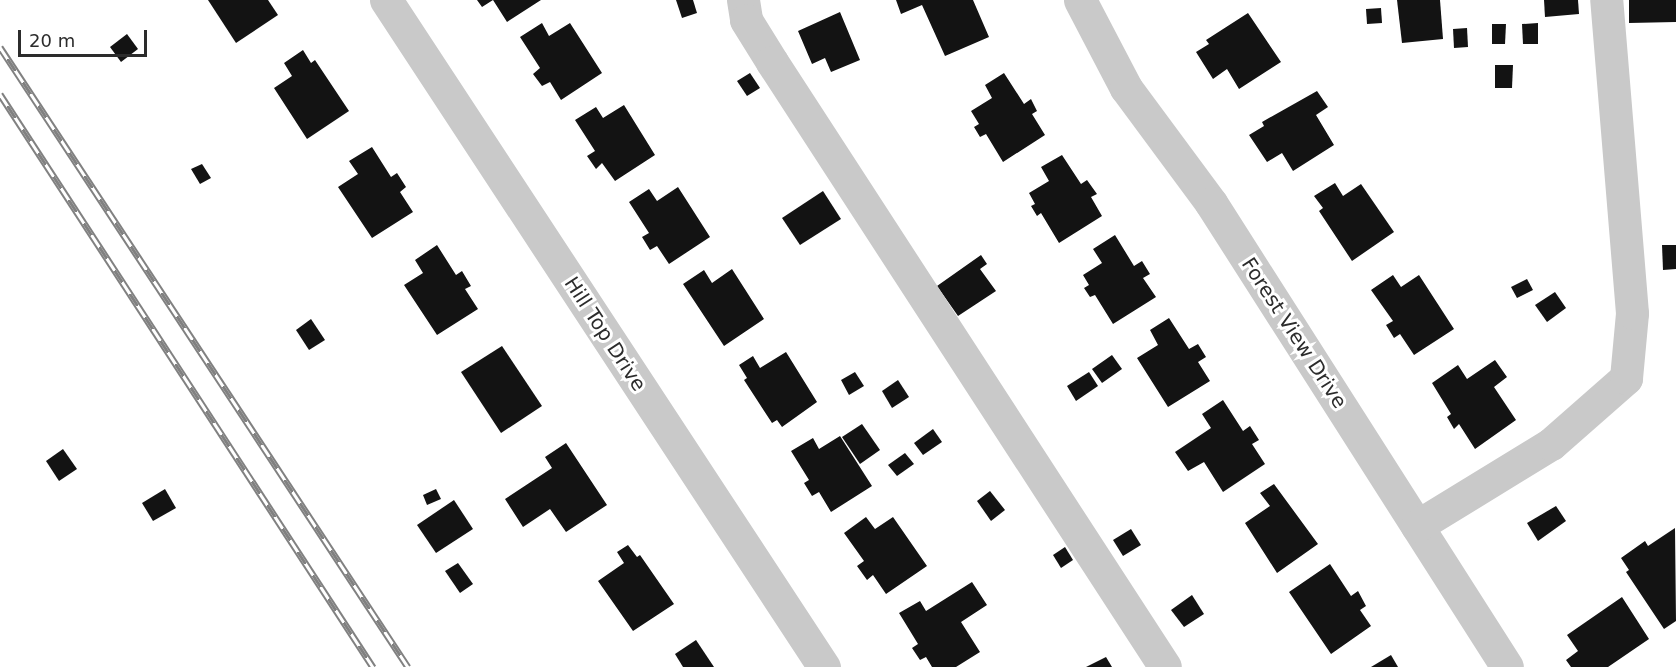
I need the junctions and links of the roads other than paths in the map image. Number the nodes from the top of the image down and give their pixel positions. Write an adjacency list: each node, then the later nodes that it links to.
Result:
1 (386, 0): 6 (street, Hill Top Drive)
2 (743, 0): 7 (street)
3 (1080, 0): 5 (street, Forest View Drive)
4 (1606, 0): 5 (street)
5 (1417, 526): 8 (street, Forest View Drive)
6 (824, 667)
7 (1165, 667)
8 (1507, 667)

